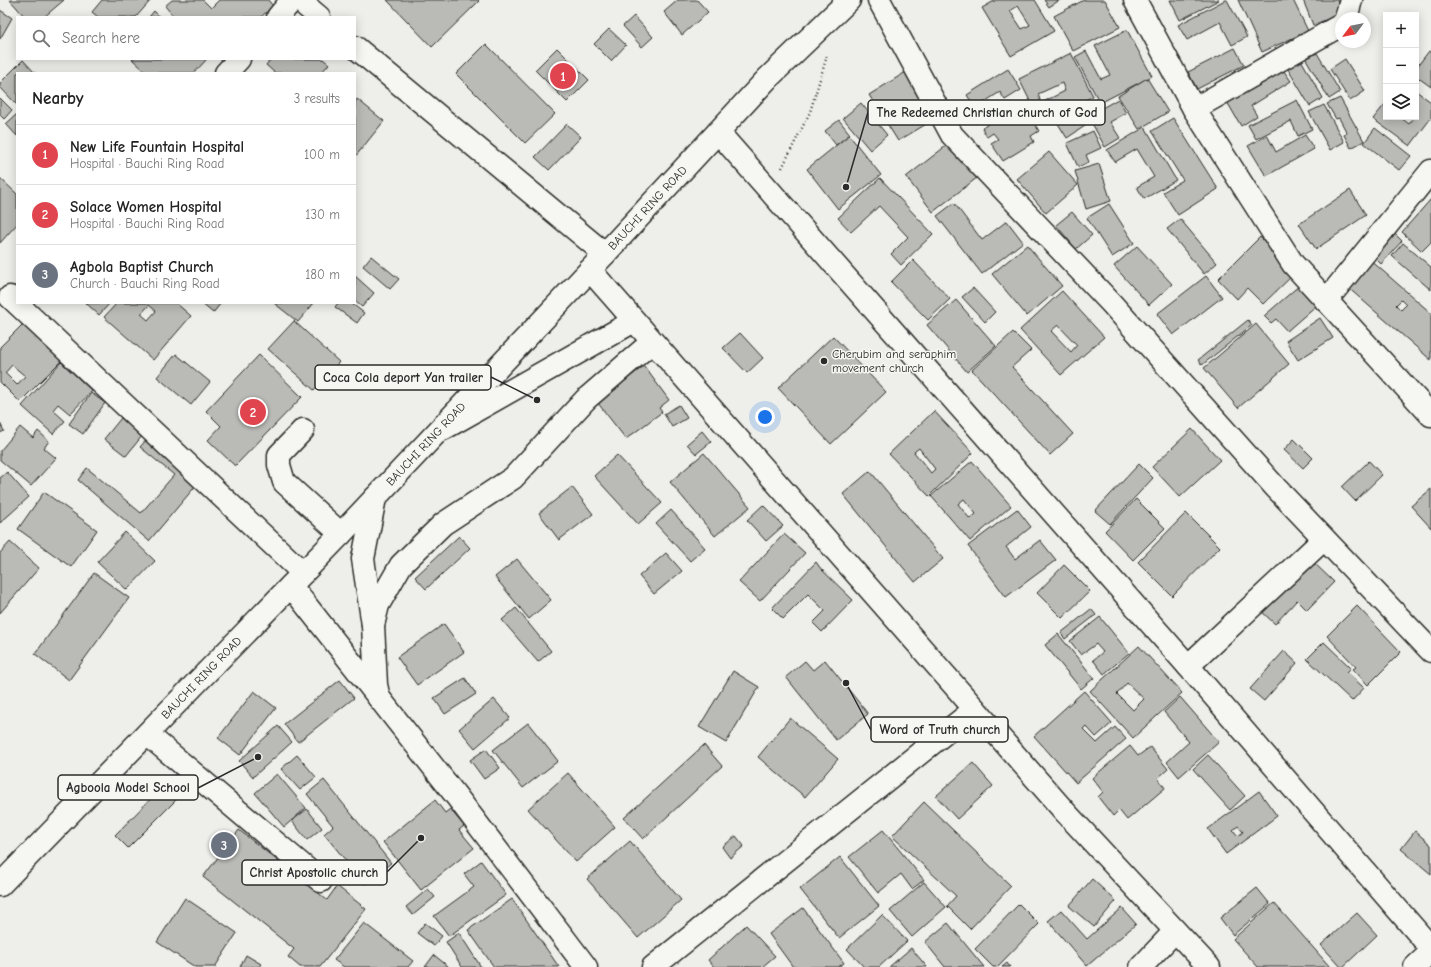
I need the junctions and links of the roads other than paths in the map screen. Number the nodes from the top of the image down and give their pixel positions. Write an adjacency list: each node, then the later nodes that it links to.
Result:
1 (292, 0): 8 (street)
2 (299, 0): 9 (street)
3 (849, 0): 15 (street, BAUCHI RING ROAD)
4 (879, 0): 27 (street)
5 (1135, 0): 14 (street)
6 (1351, 0): 7 (street)
7 (1348, 12)
8 (279, 16)
9 (318, 16)
10 (1335, 28): 14 (street)
11 (356, 48): 17 (street)
12 (238, 60): 13 (street)
13 (227, 72)
14 (1194, 109): 19 (street)
15 (718, 132): 17 (street, BAUCHI RING ROAD); 31 (street)
16 (1431, 171): 19 (street)
17 (597, 262): 20 (street); 24 (street, BAUCHI RING ROAD)
18 (9, 298): 28 (street)
19 (1326, 301): 22 (street)
20 (634, 321): 21 (street); 24 (street)
21 (652, 342): 29 (street); 33 (street)
22 (1431, 415)
23 (303, 430): 26 (street)
24 (437, 432): 25 (street, BAUCHI RING ROAD)
25 (375, 498): 26 (street, BAUCHI RING ROAD); 29 (street)
26 (341, 534): 28 (street, BAUCHI RING ROAD)
27 (1324, 539): 30 (street); 31 (street)
28 (297, 579): 32 (street); 34 (street, BAUCHI RING ROAD)
29 (373, 625): 32 (street)
30 (1431, 651)
31 (1188, 666): 38 (street)
32 (380, 699): 40 (street)
33 (975, 709): 37 (street); 41 (street)
34 (147, 734): 35 (street); 36 (street, BAUCHI RING ROAD)
35 (321, 881)
36 (0, 885)
37 (1175, 931): 42 (street); 43 (street)
38 (1431, 948)
39 (1431, 952): 44 (street)
40 (586, 967)
41 (653, 967)
42 (1140, 967)
43 (1209, 967)
44 (1415, 967)

